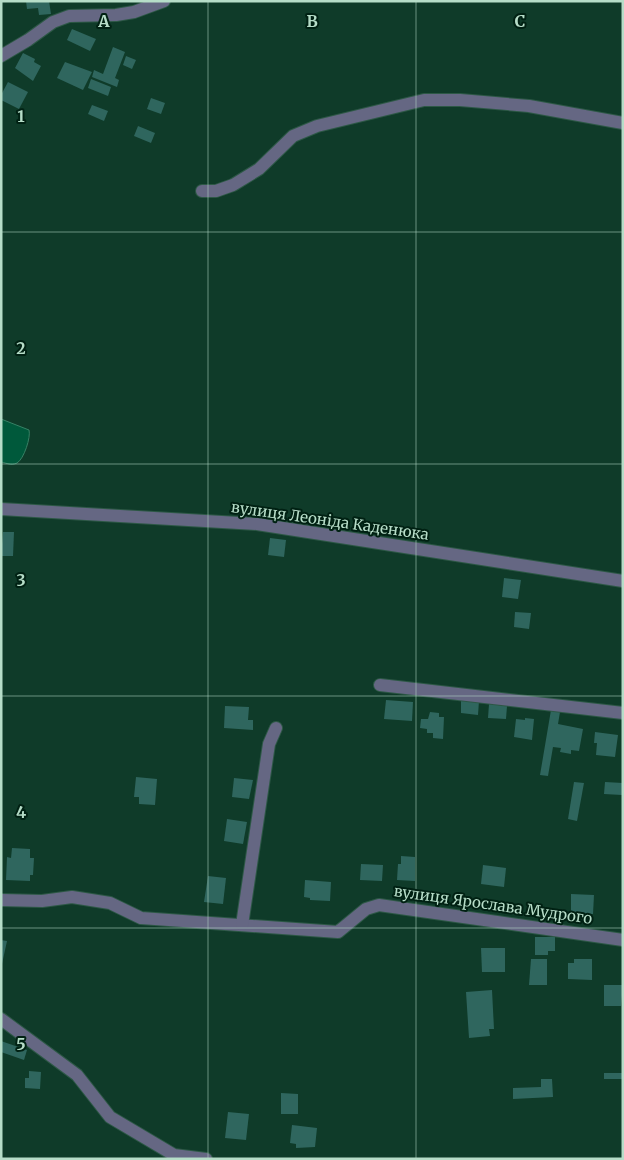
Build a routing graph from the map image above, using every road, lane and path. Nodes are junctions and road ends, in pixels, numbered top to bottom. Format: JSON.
{"nodes":[{"id":1,"x":164,"y":1,"type":"edge"},
{"id":2,"x":1,"y":56,"type":"edge"},
{"id":3,"x":623,"y":123,"type":"edge"},
{"id":4,"x":202,"y":192,"type":"dead end"},
{"id":5,"x":1,"y":509,"type":"edge"},
{"id":6,"x":623,"y":581,"type":"edge"},
{"id":7,"x":380,"y":684,"type":"dead end"},
{"id":8,"x":623,"y":713,"type":"edge"},
{"id":9,"x":276,"y":728,"type":"dead end"},
{"id":10,"x":1,"y":900,"type":"edge"},
{"id":11,"x":242,"y":925,"type":"junction"},
{"id":12,"x":623,"y":940,"type":"edge"},
{"id":13,"x":1,"y":1019,"type":"edge"},
{"id":14,"x":206,"y":1159,"type":"edge"}],
"edges":[{"from":1,"to":2,"type":"street"},
{"from":3,"to":4,"type":"street"},
{"from":5,"to":6,"type":"street","name":"вулиця Леоніда Каденюка"},
{"from":7,"to":8,"type":"street"},
{"from":9,"to":11,"type":"street"},
{"from":10,"to":11,"type":"street"},
{"from":11,"to":12,"type":"street","name":"вулиця Ярослава Мудрого"},
{"from":13,"to":14,"type":"street"}]}
